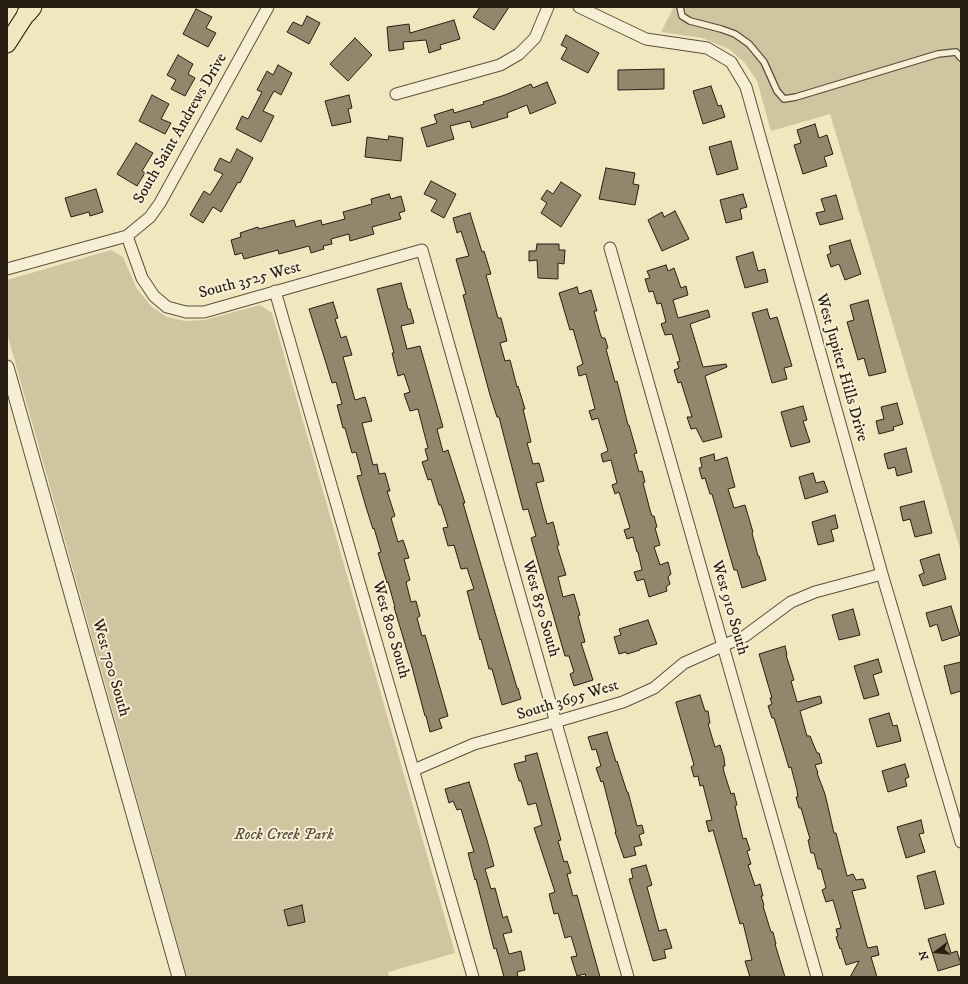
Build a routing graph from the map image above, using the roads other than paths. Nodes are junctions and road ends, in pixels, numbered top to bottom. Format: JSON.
{"nodes":[{"id":1,"x":268,"y":7,"type":"edge"},
{"id":2,"x":548,"y":7,"type":"edge"},
{"id":3,"x":579,"y":7,"type":"edge"},
{"id":4,"x":680,"y":7,"type":"edge"},
{"id":5,"x":30,"y":9,"type":"edge"},
{"id":6,"x":7,"y":44,"type":"edge"},
{"id":7,"x":961,"y":58,"type":"edge"},
{"id":8,"x":396,"y":94,"type":"dead end"},
{"id":9,"x":128,"y":236,"type":"junction"},
{"id":10,"x":610,"y":248,"type":"dead end"},
{"id":11,"x":422,"y":250,"type":"joint"},
{"id":12,"x":7,"y":269,"type":"edge"},
{"id":13,"x":276,"y":291,"type":"junction"},
{"id":14,"x":7,"y":367,"type":"edge"},
{"id":15,"x":882,"y":574,"type":"junction"},
{"id":16,"x":723,"y":645,"type":"junction"},
{"id":17,"x":555,"y":722,"type":"junction"},
{"id":18,"x":414,"y":770,"type":"junction"},
{"id":19,"x":961,"y":842,"type":"edge"},
{"id":20,"x":179,"y":977,"type":"edge"},
{"id":21,"x":473,"y":977,"type":"edge"},
{"id":22,"x":628,"y":977,"type":"edge"},
{"id":23,"x":817,"y":977,"type":"edge"}],
"edges":[{"from":1,"to":9,"type":"street","name":"South Saint Andrews Drive"},
{"from":2,"to":8,"type":"street"},
{"from":3,"to":15,"type":"street","name":"West Jupiter Hills Drive"},
{"from":4,"to":7,"type":"lane"},
{"from":5,"to":6,"type":"main road"},
{"from":9,"to":12,"type":"street","name":"South Saint Andrews Drive"},
{"from":9,"to":13,"type":"street","name":"South 3525 West"},
{"from":10,"to":16,"type":"street","name":"West 910 South"},
{"from":11,"to":13,"type":"street","name":"South 3525 West"},
{"from":11,"to":17,"type":"street","name":"West 850 South"},
{"from":13,"to":18,"type":"street","name":"West 800 South"},
{"from":14,"to":20,"type":"street","name":"West 700 South"},
{"from":15,"to":16,"type":"street","name":"South 3695 West"},
{"from":15,"to":19,"type":"street","name":"West Jupiter Hills Drive"},
{"from":16,"to":17,"type":"street","name":"South 3695 West"},
{"from":16,"to":23,"type":"street","name":"West 910 South"},
{"from":17,"to":18,"type":"street","name":"South 3695 West"},
{"from":17,"to":22,"type":"street","name":"West 850 South"},
{"from":18,"to":21,"type":"street","name":"West 800 South"}]}
